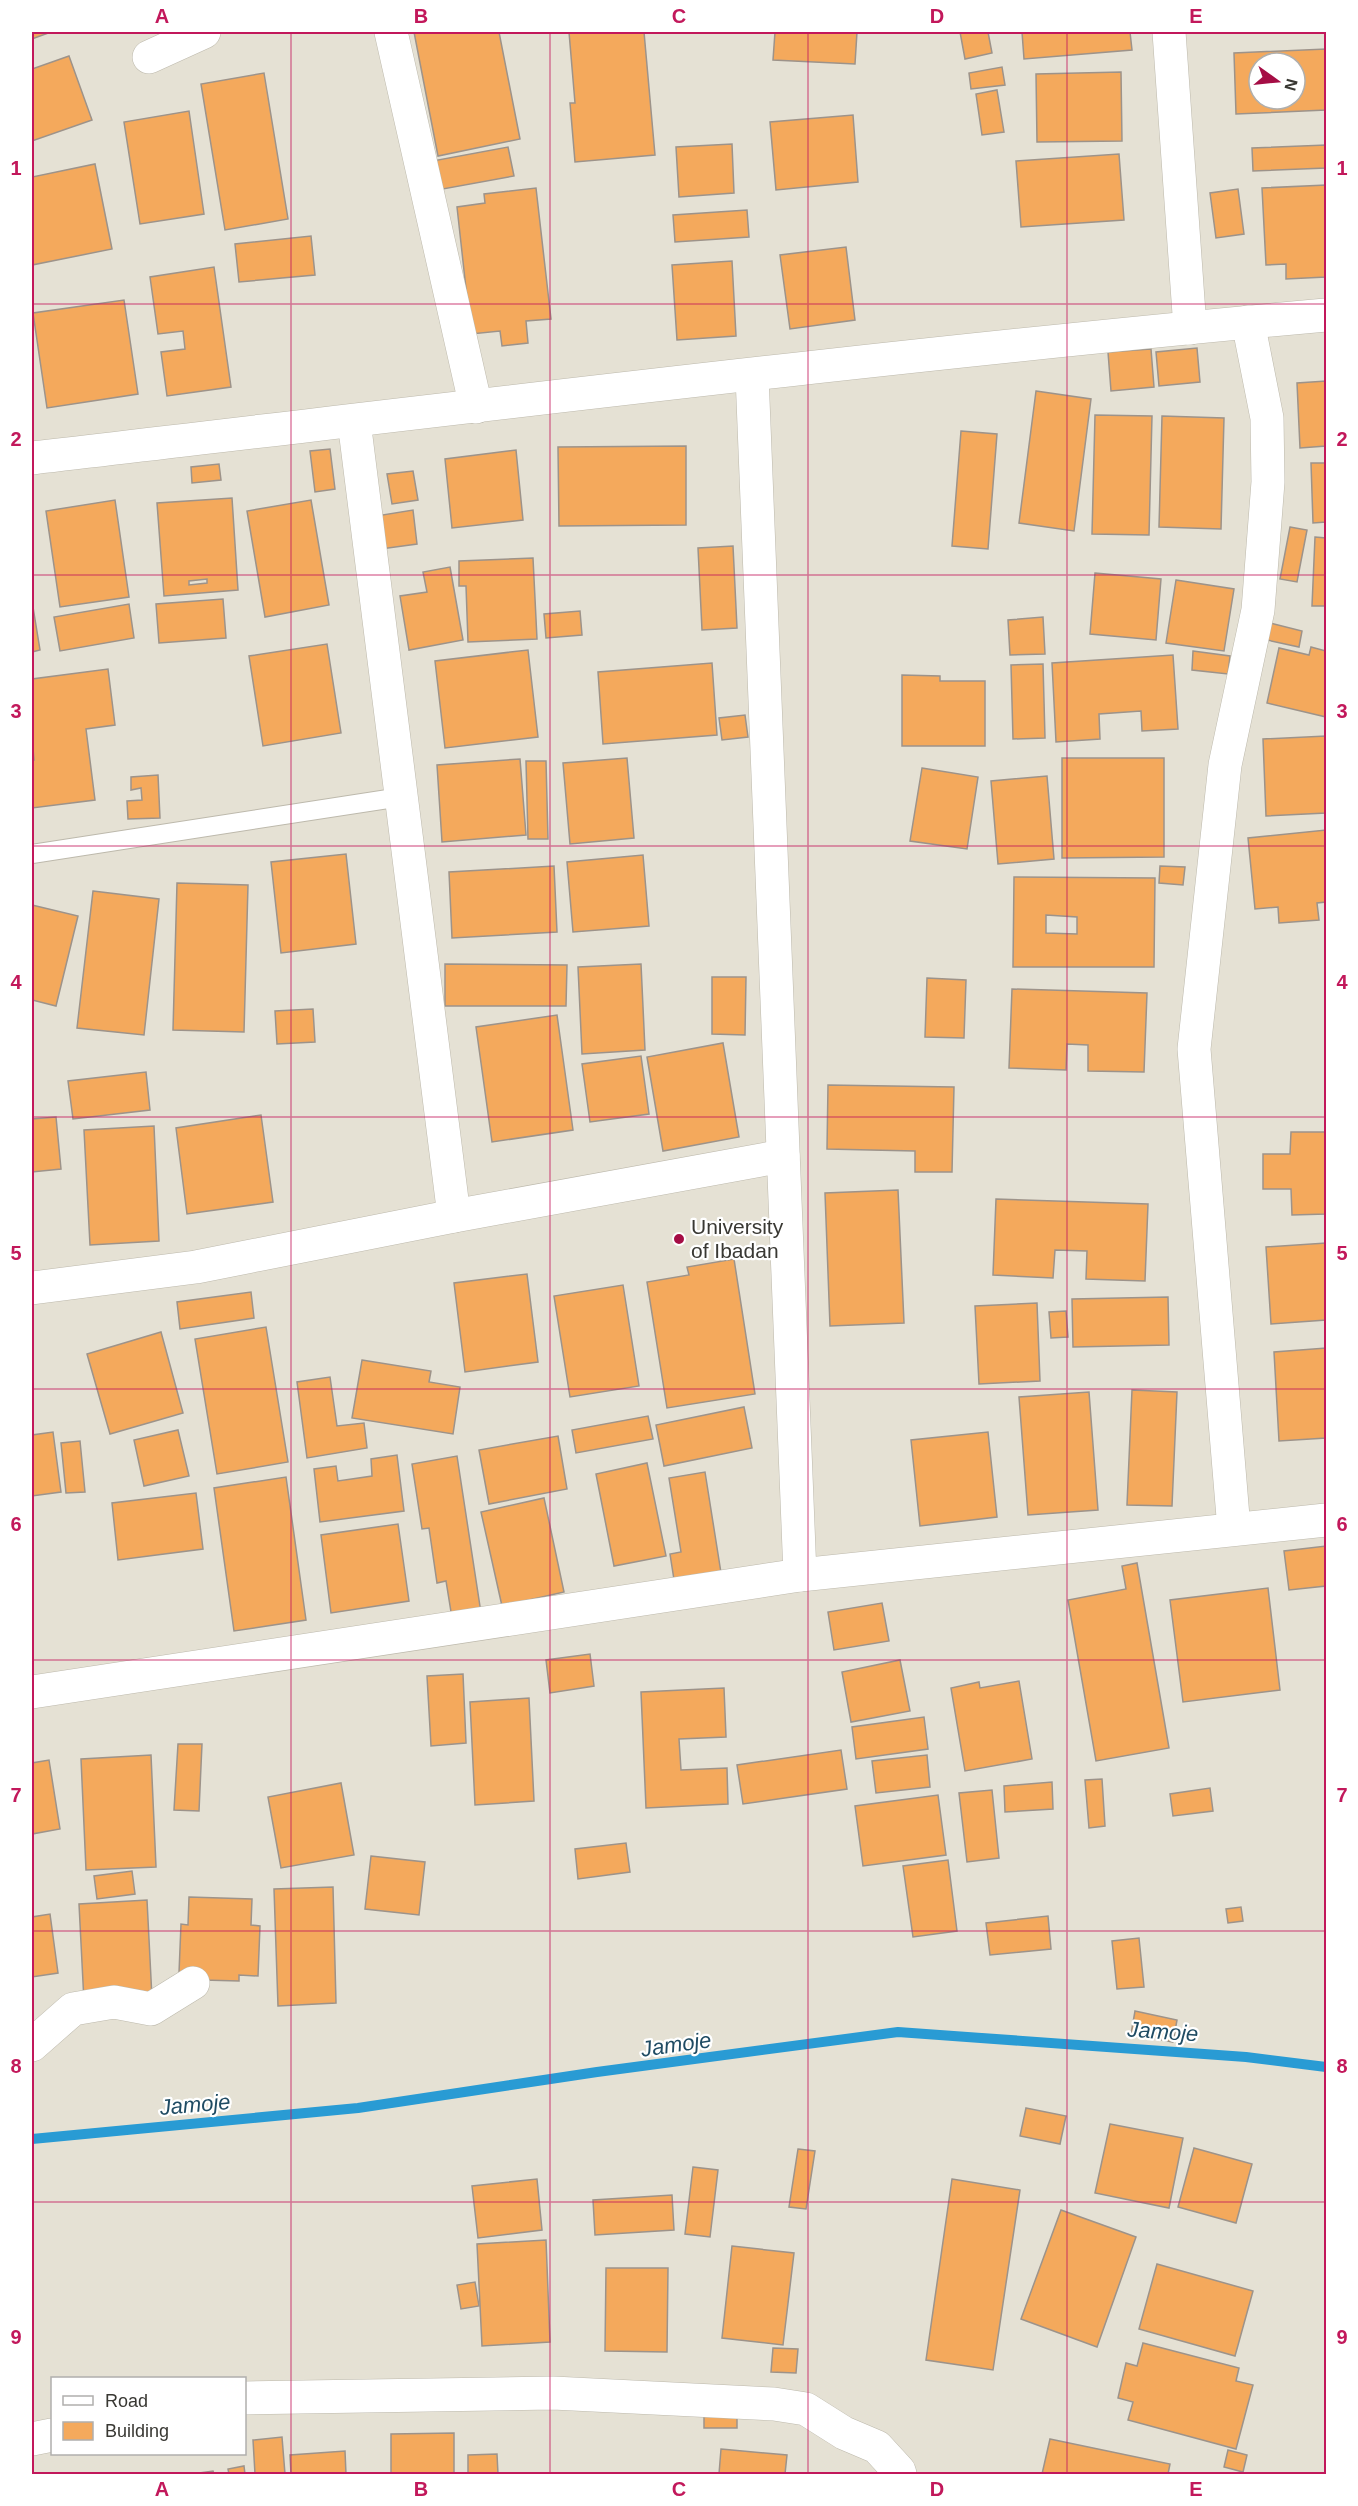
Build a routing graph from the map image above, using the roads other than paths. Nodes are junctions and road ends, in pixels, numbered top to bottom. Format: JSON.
{"nodes":[{"id":1,"x":204,"y":32,"type":"edge"},
{"id":2,"x":391,"y":32,"type":"edge"},
{"id":3,"x":1169,"y":32,"type":"edge"},
{"id":4,"x":149,"y":57,"type":"dead end"},
{"id":5,"x":1326,"y":315,"type":"edge"},
{"id":6,"x":1248,"y":322,"type":"junction"},
{"id":7,"x":1190,"y":328,"type":"junction"},
{"id":8,"x":752,"y":375,"type":"junction"},
{"id":9,"x":476,"y":407,"type":"junction"},
{"id":10,"x":354,"y":421,"type":"junction"},
{"id":11,"x":32,"y":458,"type":"edge"},
{"id":12,"x":401,"y":797,"type":"junction"},
{"id":13,"x":32,"y":854,"type":"edge"},
{"id":14,"x":783,"y":1156,"type":"junction"},
{"id":15,"x":454,"y":1215,"type":"junction"},
{"id":16,"x":32,"y":1288,"type":"edge"},
{"id":17,"x":1326,"y":1520,"type":"edge"},
{"id":18,"x":1233,"y":1530,"type":"junction"},
{"id":19,"x":800,"y":1575,"type":"junction"},
{"id":20,"x":32,"y":1692,"type":"edge"},
{"id":21,"x":193,"y":1983,"type":"dead end"},
{"id":22,"x":32,"y":2045,"type":"edge"},
{"id":23,"x":246,"y":2398,"type":"edge"},
{"id":24,"x":51,"y":2435,"type":"edge"},
{"id":25,"x":32,"y":2439,"type":"edge"},
{"id":26,"x":900,"y":2475,"type":"edge"}],
"edges":[{"from":1,"to":4,"type":"street"},
{"from":2,"to":9,"type":"street"},
{"from":3,"to":7,"type":"street"},
{"from":5,"to":6,"type":"street"},
{"from":6,"to":7,"type":"street"},
{"from":6,"to":18,"type":"street"},
{"from":7,"to":8,"type":"street"},
{"from":8,"to":9,"type":"street"},
{"from":8,"to":14,"type":"street"},
{"from":9,"to":10,"type":"street"},
{"from":10,"to":11,"type":"street"},
{"from":10,"to":12,"type":"street"},
{"from":12,"to":13,"type":"lane"},
{"from":12,"to":15,"type":"street"},
{"from":14,"to":15,"type":"street"},
{"from":14,"to":19,"type":"street"},
{"from":15,"to":16,"type":"street"},
{"from":17,"to":18,"type":"street"},
{"from":18,"to":19,"type":"street"},
{"from":19,"to":20,"type":"street"},
{"from":21,"to":22,"type":"street"},
{"from":23,"to":26,"type":"street"},
{"from":24,"to":25,"type":"street"}]}
